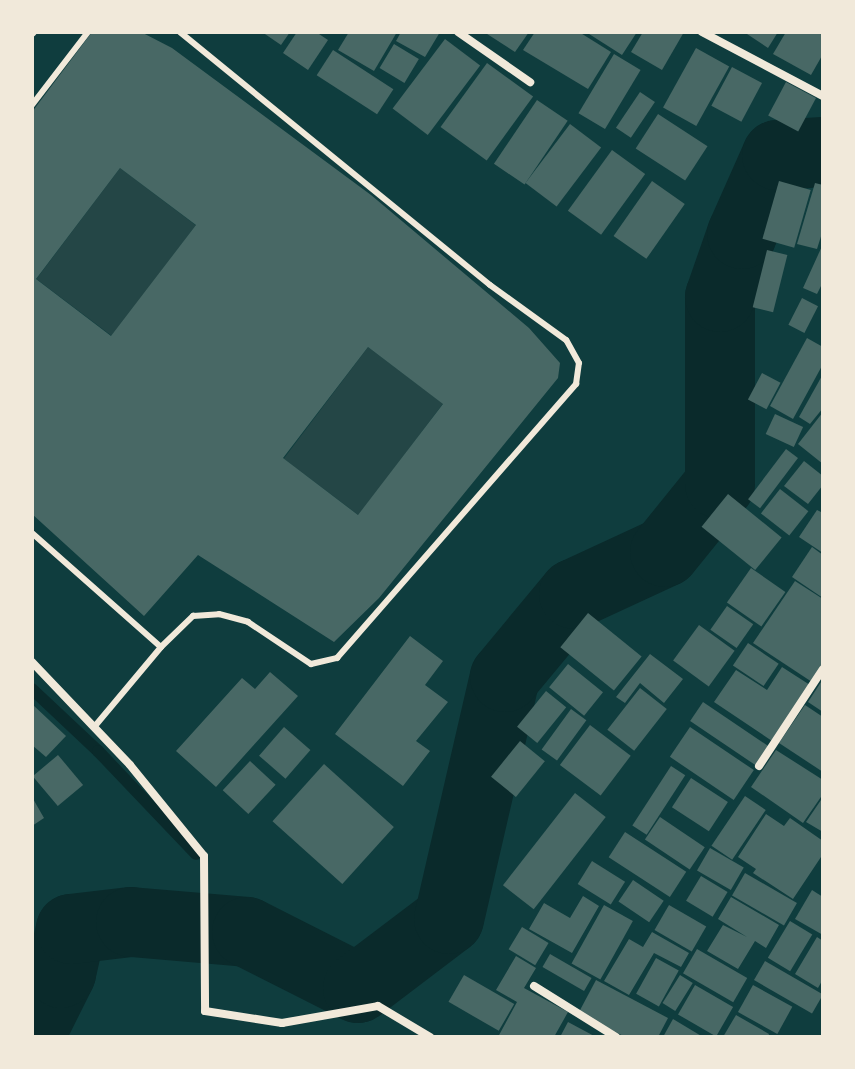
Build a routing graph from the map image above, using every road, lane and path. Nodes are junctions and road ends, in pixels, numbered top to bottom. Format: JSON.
{"nodes":[{"id":1,"x":88,"y":32,"type":"edge"},
{"id":2,"x":180,"y":32,"type":"edge"},
{"id":3,"x":458,"y":32,"type":"edge"},
{"id":4,"x":702,"y":32,"type":"edge"},
{"id":5,"x":530,"y":82,"type":"dead end"},
{"id":6,"x":823,"y":96,"type":"edge"},
{"id":7,"x":32,"y":105,"type":"edge"},
{"id":8,"x":32,"y":533,"type":"edge"},
{"id":9,"x":161,"y":647,"type":"junction"},
{"id":10,"x":32,"y":662,"type":"edge"},
{"id":11,"x":823,"y":669,"type":"edge"},
{"id":12,"x":95,"y":726,"type":"junction"},
{"id":13,"x":759,"y":766,"type":"dead end"},
{"id":14,"x":534,"y":986,"type":"dead end"},
{"id":15,"x":430,"y":1037,"type":"edge"},
{"id":16,"x":616,"y":1037,"type":"edge"}],
"edges":[{"from":1,"to":7,"type":"lane"},
{"from":2,"to":9,"type":"lane"},
{"from":3,"to":5,"type":"street"},
{"from":4,"to":6,"type":"street"},
{"from":8,"to":9,"type":"lane"},
{"from":9,"to":12,"type":"lane"},
{"from":10,"to":12,"type":"street"},
{"from":11,"to":13,"type":"street"},
{"from":12,"to":15,"type":"street"},
{"from":14,"to":16,"type":"street"}]}
